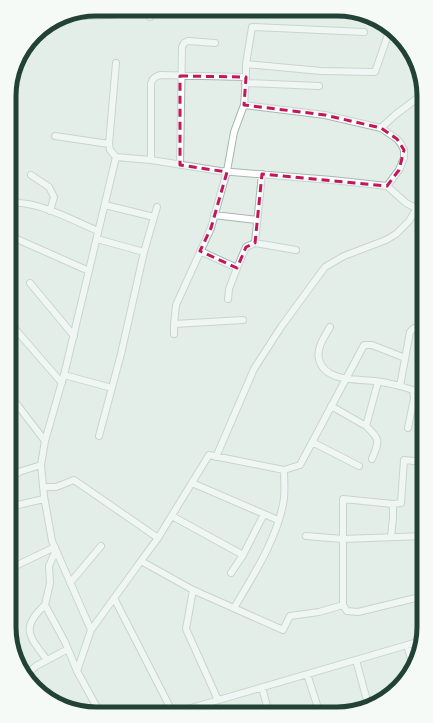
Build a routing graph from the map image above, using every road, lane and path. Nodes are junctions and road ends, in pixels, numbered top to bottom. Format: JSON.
{"nodes":[{"id":1,"x":364,"y":32,"type":"dead end"},
{"id":2,"x":388,"y":35,"type":"edge"},
{"id":3,"x":215,"y":43,"type":"dead end"},
{"id":4,"x":116,"y":63,"type":"dead end"},
{"id":5,"x":246,"y":64,"type":"junction"},
{"id":6,"x":180,"y":76,"type":"junction"},
{"id":7,"x":246,"y":80,"type":"junction"},
{"id":8,"x":319,"y":86,"type":"dead end"},
{"id":9,"x":417,"y":99,"type":"edge"},
{"id":10,"x":244,"y":105,"type":"junction"},
{"id":11,"x":382,"y":128,"type":"junction"},
{"id":12,"x":55,"y":136,"type":"dead end"},
{"id":13,"x":109,"y":144,"type":"junction"},
{"id":14,"x":116,"y":157,"type":"junction"},
{"id":15,"x":151,"y":160,"type":"junction"},
{"id":16,"x":180,"y":165,"type":"junction"},
{"id":17,"x":227,"y":171,"type":"junction"},
{"id":18,"x":262,"y":174,"type":"junction"},
{"id":19,"x":32,"y":175,"type":"dead end"},
{"id":20,"x":387,"y":186,"type":"junction"},
{"id":21,"x":16,"y":202,"type":"edge"},
{"id":22,"x":105,"y":205,"type":"junction"},
{"id":23,"x":157,"y":207,"type":"dead end"},
{"id":24,"x":417,"y":208,"type":"joint"},
{"id":25,"x":50,"y":211,"type":"junction"},
{"id":26,"x":214,"y":215,"type":"junction"},
{"id":27,"x":154,"y":217,"type":"junction"},
{"id":28,"x":257,"y":220,"type":"junction"},
{"id":29,"x":98,"y":231,"type":"junction"},
{"id":30,"x":16,"y":239,"type":"edge"},
{"id":31,"x":97,"y":239,"type":"junction"},
{"id":32,"x":255,"y":243,"type":"junction"},
{"id":33,"x":200,"y":250,"type":"junction"},
{"id":34,"x":296,"y":250,"type":"dead end"},
{"id":35,"x":144,"y":252,"type":"junction"},
{"id":36,"x":237,"y":268,"type":"junction"},
{"id":37,"x":89,"y":271,"type":"junction"},
{"id":38,"x":30,"y":283,"type":"dead end"},
{"id":39,"x":228,"y":299,"type":"dead end"},
{"id":40,"x":243,"y":320,"type":"dead end"},
{"id":41,"x":174,"y":324,"type":"junction"},
{"id":42,"x":330,"y":327,"type":"dead end"},
{"id":43,"x":417,"y":327,"type":"edge"},
{"id":44,"x":16,"y":330,"type":"edge"},
{"id":45,"x":174,"y":334,"type":"dead end"},
{"id":46,"x":74,"y":336,"type":"junction"},
{"id":47,"x":405,"y":358,"type":"junction"},
{"id":48,"x":64,"y":375,"type":"junction"},
{"id":49,"x":346,"y":378,"type":"junction"},
{"id":50,"x":378,"y":382,"type":"junction"},
{"id":51,"x":62,"y":383,"type":"junction"},
{"id":52,"x":400,"y":386,"type":"junction"},
{"id":53,"x":112,"y":388,"type":"junction"},
{"id":54,"x":412,"y":390,"type":"junction"},
{"id":55,"x":417,"y":391,"type":"edge"},
{"id":56,"x":16,"y":403,"type":"edge"},
{"id":57,"x":331,"y":406,"type":"junction"},
{"id":58,"x":366,"y":426,"type":"junction"},
{"id":59,"x":408,"y":428,"type":"dead end"},
{"id":60,"x":99,"y":436,"type":"dead end"},
{"id":61,"x":45,"y":441,"type":"junction"},
{"id":62,"x":312,"y":442,"type":"junction"},
{"id":63,"x":216,"y":457,"type":"junction"},
{"id":64,"x":372,"y":459,"type":"dead end"},
{"id":65,"x":417,"y":461,"type":"edge"},
{"id":66,"x":41,"y":465,"type":"junction"},
{"id":67,"x":359,"y":466,"type":"dead end"},
{"id":68,"x":16,"y":470,"type":"edge"},
{"id":69,"x":284,"y":470,"type":"junction"},
{"id":70,"x":18,"y":473,"type":"joint"},
{"id":71,"x":192,"y":483,"type":"junction"},
{"id":72,"x":43,"y":487,"type":"junction"},
{"id":73,"x":44,"y":499,"type":"junction"},
{"id":74,"x":393,"y":504,"type":"junction"},
{"id":75,"x":16,"y":505,"type":"edge"},
{"id":76,"x":264,"y":514,"type":"junction"},
{"id":77,"x":172,"y":516,"type":"junction"},
{"id":78,"x":278,"y":520,"type":"junction"},
{"id":79,"x":306,"y":536,"type":"dead end"},
{"id":80,"x":417,"y":536,"type":"edge"},
{"id":81,"x":391,"y":537,"type":"junction"},
{"id":82,"x":158,"y":538,"type":"junction"},
{"id":83,"x":343,"y":539,"type":"junction"},
{"id":84,"x":101,"y":546,"type":"dead end"},
{"id":85,"x":55,"y":548,"type":"junction"},
{"id":86,"x":243,"y":555,"type":"junction"},
{"id":87,"x":141,"y":561,"type":"junction"},
{"id":88,"x":16,"y":566,"type":"edge"},
{"id":89,"x":230,"y":573,"type":"dead end"},
{"id":90,"x":70,"y":583,"type":"junction"},
{"id":91,"x":193,"y":590,"type":"junction"},
{"id":92,"x":114,"y":598,"type":"junction"},
{"id":93,"x":417,"y":598,"type":"edge"},
{"id":94,"x":45,"y":605,"type":"junction"},
{"id":95,"x":343,"y":605,"type":"junction"},
{"id":96,"x":234,"y":608,"type":"junction"},
{"id":97,"x":91,"y":630,"type":"junction"},
{"id":98,"x":415,"y":643,"type":"edge"},
{"id":99,"x":407,"y":645,"type":"junction"},
{"id":100,"x":68,"y":649,"type":"junction"},
{"id":101,"x":411,"y":659,"type":"edge"},
{"id":102,"x":47,"y":660,"type":"junction"},
{"id":103,"x":356,"y":660,"type":"junction"},
{"id":104,"x":29,"y":671,"type":"edge"},
{"id":105,"x":78,"y":671,"type":"junction"},
{"id":106,"x":308,"y":674,"type":"junction"},
{"id":107,"x":262,"y":687,"type":"junction"},
{"id":108,"x":218,"y":700,"type":"junction"},
{"id":109,"x":368,"y":701,"type":"edge"},
{"id":110,"x":97,"y":707,"type":"edge"},
{"id":111,"x":169,"y":707,"type":"edge"},
{"id":112,"x":196,"y":707,"type":"edge"},
{"id":113,"x":267,"y":707,"type":"edge"},
{"id":114,"x":318,"y":707,"type":"edge"}],
"edges":[{"from":1,"to":5,"type":"street"},
{"from":2,"to":5,"type":"street"},
{"from":3,"to":6,"type":"street"},
{"from":4,"to":13,"type":"street"},
{"from":5,"to":7,"type":"street"},
{"from":6,"to":7,"type":"street"},
{"from":6,"to":15,"type":"street"},
{"from":6,"to":16,"type":"street"},
{"from":7,"to":8,"type":"street"},
{"from":7,"to":10,"type":"street"},
{"from":9,"to":11,"type":"street"},
{"from":10,"to":11,"type":"street"},
{"from":10,"to":17,"type":"street"},
{"from":11,"to":20,"type":"street"},
{"from":12,"to":13,"type":"street"},
{"from":13,"to":14,"type":"street"},
{"from":14,"to":15,"type":"street"},
{"from":14,"to":22,"type":"street"},
{"from":15,"to":16,"type":"street"},
{"from":16,"to":17,"type":"street"},
{"from":17,"to":18,"type":"street"},
{"from":17,"to":26,"type":"street"},
{"from":18,"to":20,"type":"street"},
{"from":18,"to":28,"type":"street"},
{"from":19,"to":25,"type":"street"},
{"from":20,"to":24,"type":"street"},
{"from":21,"to":25,"type":"street"},
{"from":22,"to":27,"type":"street"},
{"from":22,"to":29,"type":"street"},
{"from":23,"to":27,"type":"street"},
{"from":24,"to":63,"type":"street"},
{"from":25,"to":29,"type":"street"},
{"from":26,"to":28,"type":"street"},
{"from":26,"to":33,"type":"street"},
{"from":27,"to":35,"type":"street"},
{"from":28,"to":32,"type":"street"},
{"from":29,"to":31,"type":"street"},
{"from":30,"to":37,"type":"street"},
{"from":31,"to":35,"type":"street"},
{"from":31,"to":37,"type":"street"},
{"from":32,"to":34,"type":"street"},
{"from":32,"to":36,"type":"street"},
{"from":33,"to":36,"type":"street"},
{"from":33,"to":41,"type":"street"},
{"from":35,"to":53,"type":"street"},
{"from":36,"to":39,"type":"street"},
{"from":37,"to":46,"type":"street"},
{"from":38,"to":46,"type":"street"},
{"from":40,"to":41,"type":"street"},
{"from":41,"to":45,"type":"street"},
{"from":42,"to":49,"type":"street"},
{"from":43,"to":47,"type":"street"},
{"from":44,"to":51,"type":"street"},
{"from":46,"to":48,"type":"street"},
{"from":47,"to":49,"type":"street"},
{"from":47,"to":52,"type":"street"},
{"from":48,"to":51,"type":"street"},
{"from":48,"to":53,"type":"street"},
{"from":49,"to":50,"type":"street"},
{"from":49,"to":57,"type":"street"},
{"from":50,"to":52,"type":"street"},
{"from":50,"to":58,"type":"street"},
{"from":51,"to":61,"type":"street"},
{"from":52,"to":54,"type":"street"},
{"from":53,"to":60,"type":"street"},
{"from":54,"to":55,"type":"street"},
{"from":54,"to":59,"type":"street"},
{"from":56,"to":61,"type":"street"},
{"from":57,"to":58,"type":"street"},
{"from":57,"to":62,"type":"street"},
{"from":58,"to":64,"type":"street"},
{"from":61,"to":66,"type":"street"},
{"from":62,"to":67,"type":"street"},
{"from":62,"to":69,"type":"street"},
{"from":63,"to":69,"type":"street"},
{"from":63,"to":71,"type":"street"},
{"from":65,"to":74,"type":"street"},
{"from":66,"to":70,"type":"street"},
{"from":66,"to":72,"type":"street"},
{"from":68,"to":70,"type":"street"},
{"from":69,"to":78,"type":"street"},
{"from":71,"to":76,"type":"street"},
{"from":71,"to":77,"type":"street"},
{"from":72,"to":73,"type":"street"},
{"from":72,"to":82,"type":"street"},
{"from":73,"to":75,"type":"street"},
{"from":73,"to":85,"type":"street"},
{"from":74,"to":81,"type":"street"},
{"from":74,"to":83,"type":"street"},
{"from":76,"to":78,"type":"street"},
{"from":76,"to":86,"type":"street"},
{"from":77,"to":82,"type":"street"},
{"from":77,"to":86,"type":"street"},
{"from":78,"to":96,"type":"street"},
{"from":79,"to":83,"type":"street"},
{"from":80,"to":81,"type":"street"},
{"from":81,"to":83,"type":"street"},
{"from":82,"to":87,"type":"street"},
{"from":83,"to":95,"type":"street"},
{"from":84,"to":90,"type":"street"},
{"from":85,"to":88,"type":"street"},
{"from":85,"to":90,"type":"street"},
{"from":85,"to":94,"type":"street"},
{"from":86,"to":89,"type":"street"},
{"from":87,"to":91,"type":"street"},
{"from":87,"to":92,"type":"street"},
{"from":90,"to":97,"type":"street"},
{"from":91,"to":96,"type":"street"},
{"from":91,"to":108,"type":"street"},
{"from":92,"to":97,"type":"street"},
{"from":92,"to":111,"type":"street"},
{"from":93,"to":95,"type":"street"},
{"from":94,"to":100,"type":"street"},
{"from":94,"to":102,"type":"street"},
{"from":95,"to":96,"type":"street"},
{"from":97,"to":105,"type":"street"},
{"from":98,"to":99,"type":"street"},
{"from":99,"to":101,"type":"street"},
{"from":99,"to":103,"type":"street"},
{"from":100,"to":102,"type":"street"},
{"from":100,"to":105,"type":"street"},
{"from":102,"to":104,"type":"street"},
{"from":103,"to":106,"type":"street"},
{"from":103,"to":109,"type":"street"},
{"from":105,"to":110,"type":"street"},
{"from":106,"to":107,"type":"street"},
{"from":106,"to":114,"type":"street"},
{"from":107,"to":108,"type":"street"},
{"from":107,"to":113,"type":"street"},
{"from":108,"to":112,"type":"street"}]}
